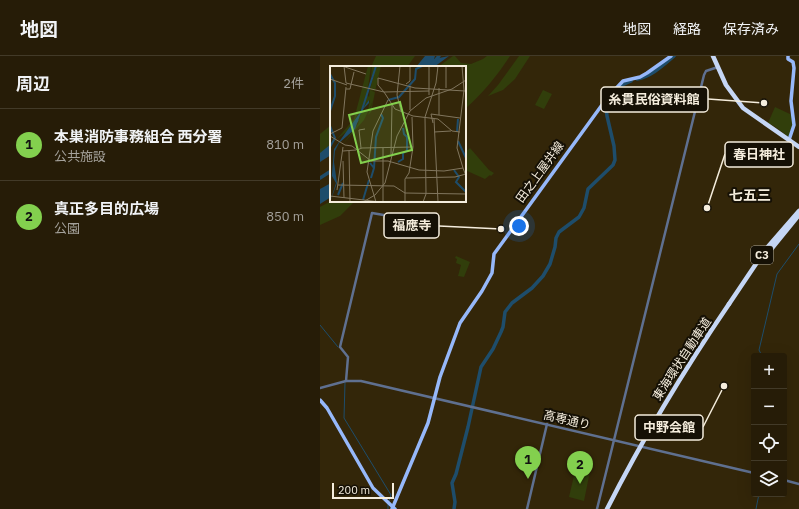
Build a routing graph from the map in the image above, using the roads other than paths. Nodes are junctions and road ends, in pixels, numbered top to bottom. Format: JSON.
{"nodes":[{"id":1,"x":671,"y":56,"type":"edge"},
{"id":2,"x":713,"y":56,"type":"edge"},
{"id":3,"x":788,"y":56,"type":"edge"},
{"id":4,"x":718,"y":67,"type":"junction"},
{"id":5,"x":789,"y":140,"type":"junction"},
{"id":6,"x":799,"y":147,"type":"edge"},
{"id":7,"x":799,"y":210,"type":"edge"},
{"id":8,"x":428,"y":214,"type":"dead end"},
{"id":9,"x":799,"y":216,"type":"edge"},
{"id":10,"x":729,"y":304,"type":"junction"},
{"id":11,"x":346,"y":381,"type":"junction"},
{"id":12,"x":320,"y":388,"type":"edge"},
{"id":13,"x":434,"y":398,"type":"junction"},
{"id":14,"x":320,"y":400,"type":"edge"},
{"id":15,"x":547,"y":424,"type":"junction"},
{"id":16,"x":614,"y":440,"type":"junction"},
{"id":17,"x":751,"y":472,"type":"edge"},
{"id":18,"x":787,"y":481,"type":"edge"},
{"id":19,"x":799,"y":484,"type":"edge"},
{"id":20,"x":393,"y":508,"type":"edge"},
{"id":21,"x":527,"y":509,"type":"edge"},
{"id":22,"x":597,"y":509,"type":"edge"},
{"id":23,"x":607,"y":509,"type":"edge"}],
"edges":[{"from":1,"to":13,"type":"main road","name":"田之上屋井線"},
{"from":2,"to":4,"type":"highway"},
{"from":3,"to":5,"type":"main road"},
{"from":4,"to":5,"type":"highway"},
{"from":4,"to":16,"type":"street"},
{"from":5,"to":6,"type":"highway"},
{"from":7,"to":10,"type":"highway","name":"東海環状自動車道","number":"C3"},
{"from":8,"to":11,"type":"street"},
{"from":9,"to":10,"type":"highway","name":"東海環状自動車道","number":"C3"},
{"from":10,"to":23,"type":"highway","name":"東海環状自動車道","number":"C3","bridge":true},
{"from":11,"to":12,"type":"street","name":"高専通り"},
{"from":11,"to":13,"type":"street","name":"高専通り"},
{"from":13,"to":15,"type":"street","name":"高専通り"},
{"from":13,"to":20,"type":"main road","name":"田之上屋井線"},
{"from":14,"to":20,"type":"main road"},
{"from":15,"to":16,"type":"street","name":"高専通り"},
{"from":15,"to":21,"type":"street"},
{"from":16,"to":17,"type":"street","name":"高専通り"},
{"from":16,"to":22,"type":"street"},
{"from":18,"to":19,"type":"street"}]}
